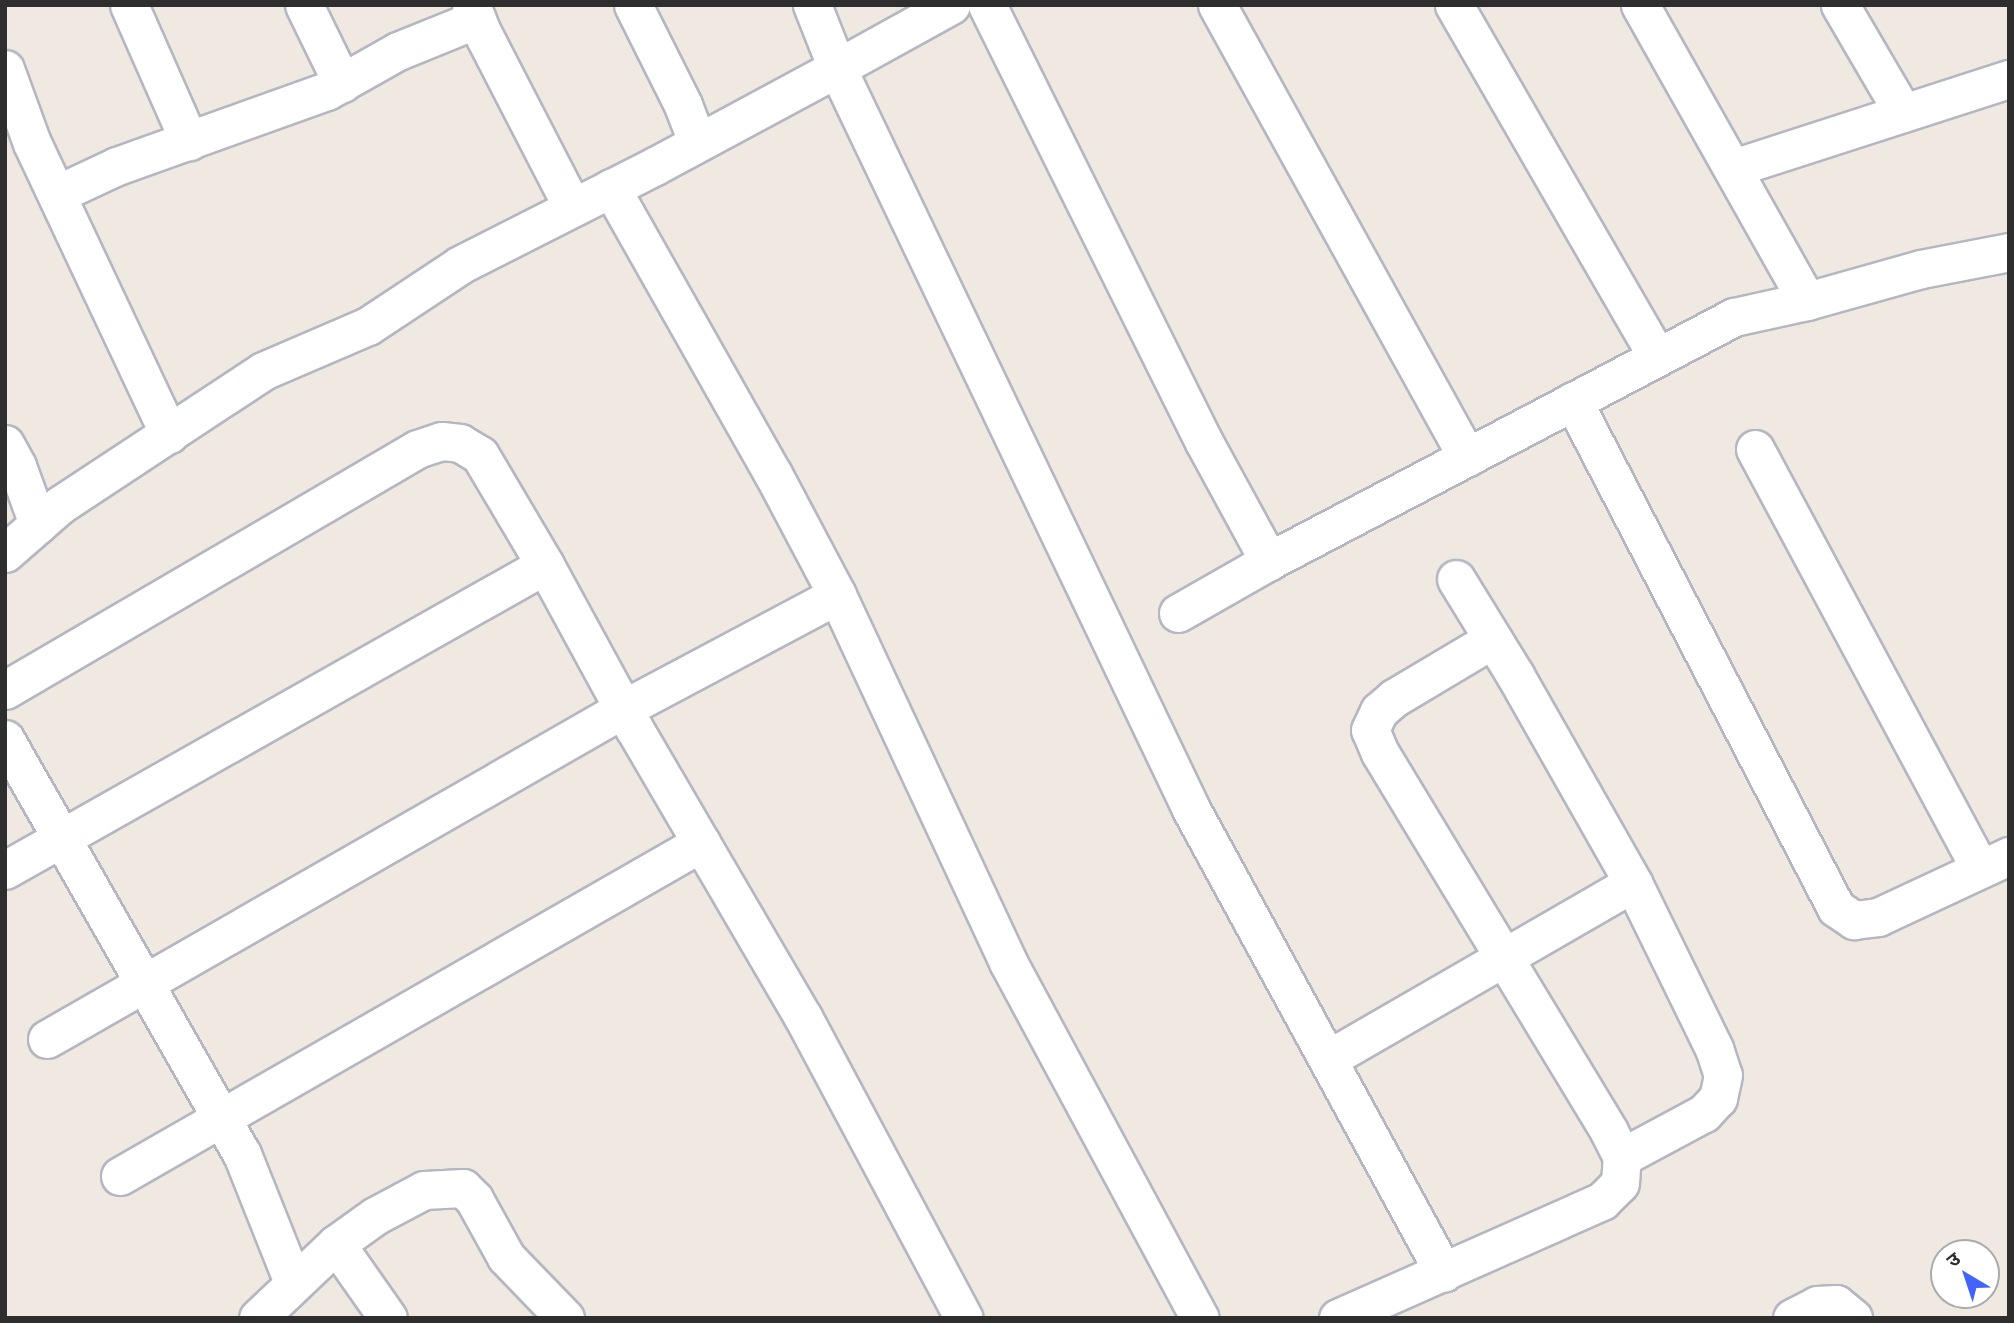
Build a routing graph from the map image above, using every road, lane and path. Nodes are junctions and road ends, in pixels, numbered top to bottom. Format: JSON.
{"nodes":[{"id":1,"x":129,"y":5,"type":"edge"},
{"id":2,"x":304,"y":5,"type":"edge"},
{"id":3,"x":633,"y":5,"type":"edge"},
{"id":4,"x":812,"y":5,"type":"edge"},
{"id":5,"x":951,"y":5,"type":"edge"},
{"id":6,"x":987,"y":5,"type":"edge"},
{"id":7,"x":1217,"y":5,"type":"edge"},
{"id":8,"x":1454,"y":5,"type":"edge"},
{"id":9,"x":1640,"y":5,"type":"edge"},
{"id":10,"x":1840,"y":5,"type":"edge"},
{"id":11,"x":474,"y":12,"type":"edge"},
{"id":12,"x":837,"y":68,"type":"junction"},
{"id":13,"x":5,"y":69,"type":"edge"},
{"id":14,"x":2009,"y":79,"type":"edge"},
{"id":15,"x":342,"y":83,"type":"junction"},
{"id":16,"x":1903,"y":113,"type":"junction"},
{"id":17,"x":189,"y":141,"type":"junction"},
{"id":18,"x":697,"y":141,"type":"junction"},
{"id":19,"x":1733,"y":168,"type":"junction"},
{"id":20,"x":611,"y":188,"type":"junction"},
{"id":21,"x":57,"y":194,"type":"junction"},
{"id":22,"x":572,"y":206,"type":"junction"},
{"id":23,"x":2009,"y":252,"type":"edge"},
{"id":24,"x":1807,"y":301,"type":"junction"},
{"id":25,"x":1657,"y":357,"type":"junction"},
{"id":26,"x":1573,"y":401,"type":"junction"},
{"id":27,"x":169,"y":434,"type":"junction"},
{"id":28,"x":5,"y":444,"type":"edge"},
{"id":29,"x":1755,"y":449,"type":"dead end"},
{"id":30,"x":1467,"y":457,"type":"junction"},
{"id":31,"x":38,"y":524,"type":"junction"},
{"id":32,"x":5,"y":553,"type":"edge"},
{"id":33,"x":1269,"y":561,"type":"junction"},
{"id":34,"x":545,"y":565,"type":"junction"},
{"id":35,"x":1455,"y":579,"type":"dead end"},
{"id":36,"x":837,"y":595,"type":"junction"},
{"id":37,"x":1178,"y":613,"type":"dead end"},
{"id":38,"x":1493,"y":639,"type":"junction"},
{"id":39,"x":5,"y":690,"type":"edge"},
{"id":40,"x":623,"y":709,"type":"junction"},
{"id":41,"x":5,"y":739,"type":"edge"},
{"id":42,"x":62,"y":840,"type":"junction"},
{"id":43,"x":701,"y":842,"type":"junction"},
{"id":44,"x":1995,"y":863,"type":"edge"},
{"id":45,"x":5,"y":870,"type":"edge"},
{"id":46,"x":1633,"y":883,"type":"junction"},
{"id":47,"x":1502,"y":957,"type":"junction"},
{"id":48,"x":146,"y":985,"type":"junction"},
{"id":49,"x":47,"y":1039,"type":"dead end"},
{"id":50,"x":1328,"y":1059,"type":"junction"},
{"id":51,"x":221,"y":1119,"type":"junction"},
{"id":52,"x":1622,"y":1157,"type":"junction"},
{"id":53,"x":120,"y":1176,"type":"dead end"},
{"id":54,"x":336,"y":1244,"type":"junction"},
{"id":55,"x":1444,"y":1273,"type":"junction"},
{"id":56,"x":293,"y":1282,"type":"junction"},
{"id":57,"x":258,"y":1318,"type":"edge"},
{"id":58,"x":388,"y":1318,"type":"edge"},
{"id":59,"x":565,"y":1318,"type":"edge"},
{"id":60,"x":964,"y":1318,"type":"edge"},
{"id":61,"x":1200,"y":1318,"type":"edge"},
{"id":62,"x":1338,"y":1318,"type":"edge"},
{"id":63,"x":1792,"y":1318,"type":"edge"},
{"id":64,"x":1853,"y":1318,"type":"edge"}],
"edges":[{"from":1,"to":17,"type":"street"},
{"from":2,"to":15,"type":"street"},
{"from":3,"to":18,"type":"street"},
{"from":4,"to":12,"type":"street"},
{"from":5,"to":12,"type":"street"},
{"from":6,"to":33,"type":"street"},
{"from":7,"to":30,"type":"street"},
{"from":8,"to":25,"type":"street"},
{"from":9,"to":19,"type":"street"},
{"from":10,"to":16,"type":"street"},
{"from":11,"to":15,"type":"street"},
{"from":11,"to":22,"type":"street"},
{"from":12,"to":18,"type":"street"},
{"from":12,"to":50,"type":"street"},
{"from":13,"to":21,"type":"street"},
{"from":14,"to":16,"type":"street"},
{"from":15,"to":17,"type":"street"},
{"from":16,"to":19,"type":"street"},
{"from":17,"to":21,"type":"street"},
{"from":18,"to":20,"type":"street"},
{"from":19,"to":24,"type":"street"},
{"from":20,"to":22,"type":"street"},
{"from":20,"to":36,"type":"street"},
{"from":21,"to":27,"type":"street"},
{"from":22,"to":27,"type":"street"},
{"from":23,"to":24,"type":"street"},
{"from":24,"to":25,"type":"street"},
{"from":25,"to":26,"type":"street"},
{"from":26,"to":30,"type":"street"},
{"from":26,"to":44,"type":"street"},
{"from":27,"to":31,"type":"street"},
{"from":28,"to":31,"type":"street"},
{"from":29,"to":44,"type":"street"},
{"from":30,"to":33,"type":"street"},
{"from":31,"to":32,"type":"street"},
{"from":33,"to":37,"type":"street"},
{"from":34,"to":39,"type":"street"},
{"from":34,"to":40,"type":"street"},
{"from":34,"to":42,"type":"street"},
{"from":35,"to":38,"type":"street"},
{"from":36,"to":40,"type":"street"},
{"from":36,"to":61,"type":"street"},
{"from":38,"to":46,"type":"street"},
{"from":38,"to":47,"type":"street"},
{"from":40,"to":43,"type":"street"},
{"from":40,"to":48,"type":"street"},
{"from":41,"to":42,"type":"street"},
{"from":42,"to":45,"type":"street"},
{"from":42,"to":48,"type":"street"},
{"from":43,"to":51,"type":"street"},
{"from":43,"to":60,"type":"street"},
{"from":46,"to":47,"type":"street"},
{"from":46,"to":52,"type":"street"},
{"from":47,"to":50,"type":"street"},
{"from":47,"to":52,"type":"street"},
{"from":48,"to":49,"type":"street"},
{"from":48,"to":51,"type":"street"},
{"from":50,"to":55,"type":"street"},
{"from":51,"to":53,"type":"street"},
{"from":51,"to":56,"type":"street"},
{"from":52,"to":55,"type":"street"},
{"from":54,"to":56,"type":"street"},
{"from":54,"to":58,"type":"street"},
{"from":54,"to":59,"type":"street"},
{"from":55,"to":62,"type":"street"},
{"from":56,"to":57,"type":"street"},
{"from":63,"to":64,"type":"street"}]}
